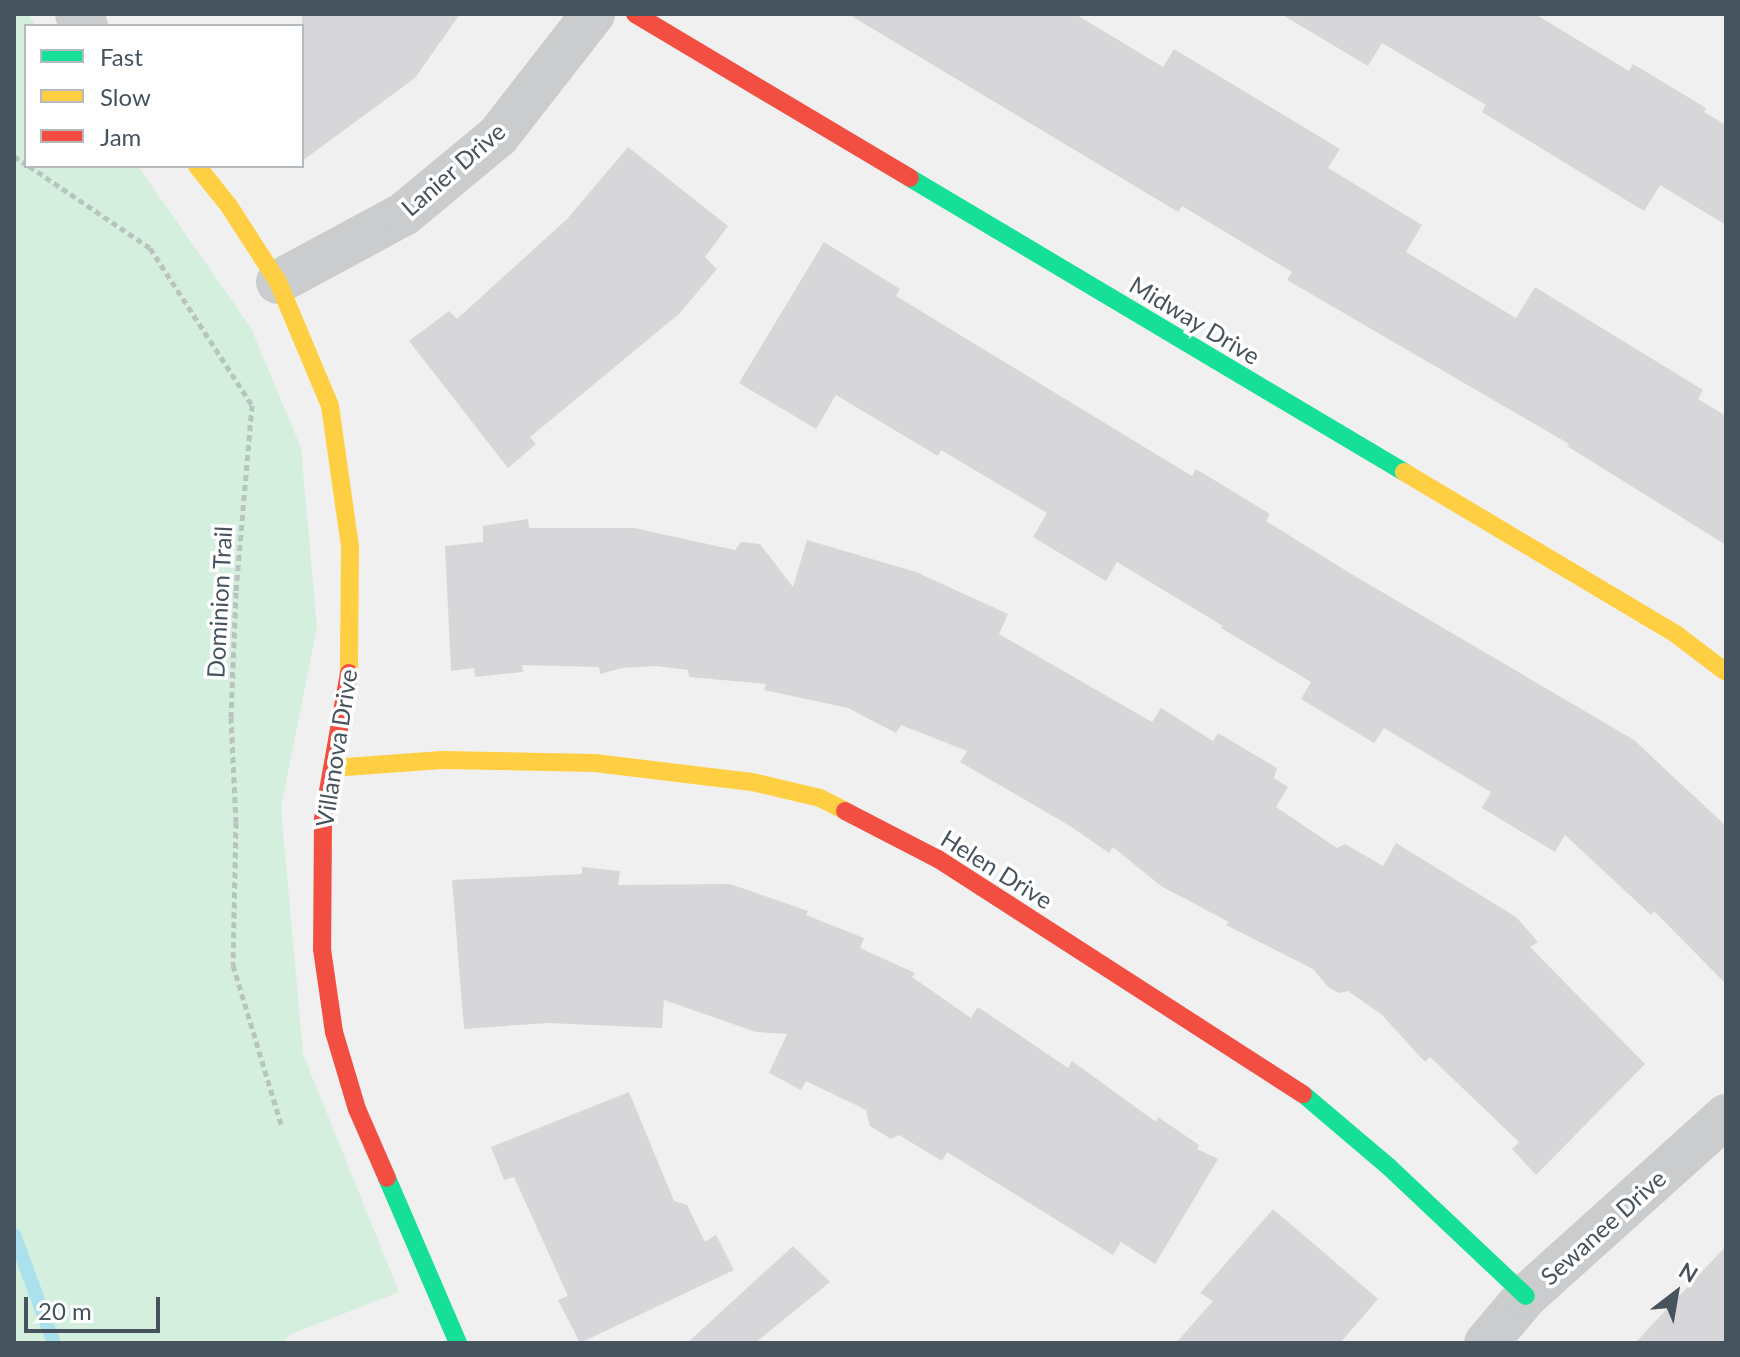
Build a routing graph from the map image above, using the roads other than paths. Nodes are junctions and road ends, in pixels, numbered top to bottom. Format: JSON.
{"nodes":[{"id":1,"x":593,"y":14,"type":"edge"},
{"id":2,"x":635,"y":14,"type":"edge"},
{"id":3,"x":199,"y":168,"type":"edge"},
{"id":4,"x":278,"y":282,"type":"junction"},
{"id":5,"x":1726,"y":672,"type":"edge"},
{"id":6,"x":332,"y":768,"type":"junction"},
{"id":7,"x":1726,"y":1116,"type":"edge"},
{"id":8,"x":1526,"y":1296,"type":"junction"},
{"id":9,"x":458,"y":1343,"type":"edge"},
{"id":10,"x":1486,"y":1343,"type":"edge"}],
"edges":[{"from":1,"to":4,"type":"street","name":"Lanier Drive"},
{"from":2,"to":5,"type":"street","name":"Midway Drive"},
{"from":3,"to":4,"type":"street","name":"Villanova Drive"},
{"from":4,"to":6,"type":"street","name":"Villanova Drive"},
{"from":6,"to":8,"type":"street","name":"Helen Drive"},
{"from":6,"to":9,"type":"street","name":"Villanova Drive"},
{"from":7,"to":8,"type":"street","name":"Sewanee Drive"},
{"from":8,"to":10,"type":"street","name":"Sewanee Drive"}]}
